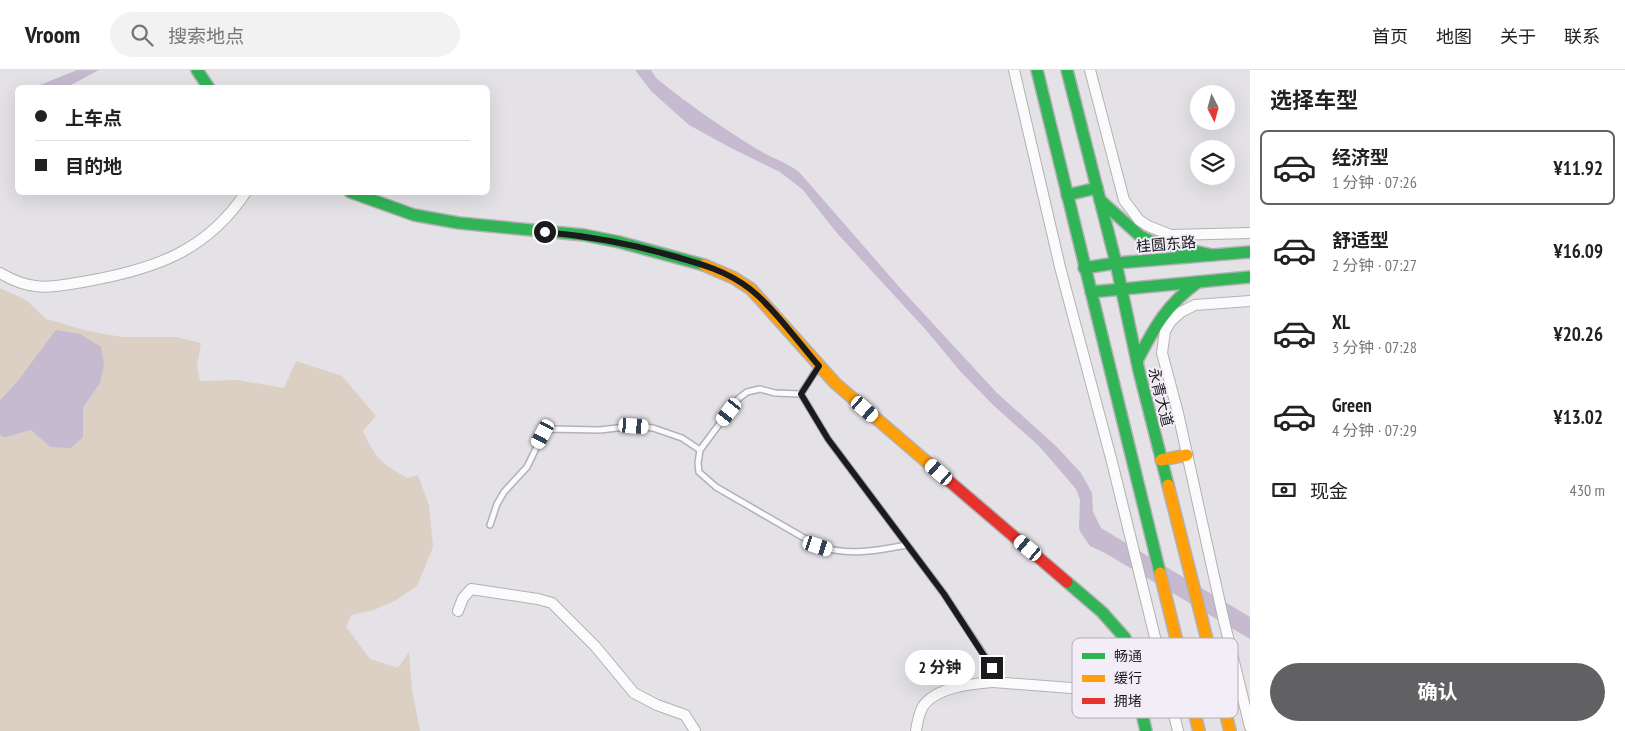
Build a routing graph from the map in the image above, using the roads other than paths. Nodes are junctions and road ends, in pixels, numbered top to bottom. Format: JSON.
{"nodes":[{"id":1,"x":198,"y":70,"type":"edge"},
{"id":2,"x":1014,"y":70,"type":"edge"},
{"id":3,"x":1037,"y":70,"type":"edge"},
{"id":4,"x":1067,"y":70,"type":"edge"},
{"id":5,"x":1090,"y":70,"type":"edge"},
{"id":6,"x":207,"y":85,"type":"edge"},
{"id":7,"x":1097,"y":188,"type":"junction"},
{"id":8,"x":1067,"y":194,"type":"junction"},
{"id":9,"x":244,"y":195,"type":"edge"},
{"id":10,"x":358,"y":195,"type":"edge"},
{"id":11,"x":1100,"y":200,"type":"junction"},
{"id":12,"x":1250,"y":233,"type":"edge"},
{"id":13,"x":1250,"y":252,"type":"edge"},
{"id":14,"x":1212,"y":255,"type":"junction"},
{"id":15,"x":1116,"y":263,"type":"junction"},
{"id":16,"x":1084,"y":268,"type":"junction"},
{"id":17,"x":0,"y":273,"type":"edge"},
{"id":18,"x":1250,"y":277,"type":"edge"},
{"id":19,"x":1200,"y":281,"type":"junction"},
{"id":20,"x":1121,"y":288,"type":"junction"},
{"id":21,"x":1091,"y":292,"type":"junction"},
{"id":22,"x":1250,"y":301,"type":"edge"},
{"id":23,"x":819,"y":366,"type":"junction"},
{"id":24,"x":1128,"y":372,"type":"junction"},
{"id":25,"x":801,"y":394,"type":"junction"},
{"id":26,"x":700,"y":450,"type":"junction"},
{"id":27,"x":1187,"y":455,"type":"junction"},
{"id":28,"x":1161,"y":460,"type":"junction"},
{"id":29,"x":490,"y":525,"type":"dead end"},
{"id":30,"x":907,"y":545,"type":"junction"},
{"id":31,"x":458,"y":611,"type":"dead end"},
{"id":32,"x":1124,"y":638,"type":"edge"},
{"id":33,"x":1155,"y":638,"type":"edge"},
{"id":34,"x":1181,"y":638,"type":"edge"},
{"id":35,"x":1206,"y":638,"type":"edge"},
{"id":36,"x":1228,"y":638,"type":"edge"},
{"id":37,"x":1238,"y":679,"type":"edge"},
{"id":38,"x":1002,"y":683,"type":"junction"},
{"id":39,"x":1072,"y":688,"type":"edge"},
{"id":40,"x":1143,"y":718,"type":"edge"},
{"id":41,"x":1175,"y":718,"type":"edge"},
{"id":42,"x":1196,"y":718,"type":"edge"},
{"id":43,"x":1227,"y":718,"type":"edge"},
{"id":44,"x":1250,"y":728,"type":"edge"},
{"id":45,"x":695,"y":731,"type":"edge"},
{"id":46,"x":916,"y":731,"type":"edge"},
{"id":47,"x":1146,"y":731,"type":"edge"},
{"id":48,"x":1178,"y":731,"type":"edge"},
{"id":49,"x":1199,"y":731,"type":"edge"},
{"id":50,"x":1230,"y":731,"type":"edge"}],
"edges":[{"from":1,"to":6,"type":"main road"},
{"from":2,"to":33,"type":"street"},
{"from":3,"to":8,"type":"main road","name":"永青大道"},
{"from":4,"to":7,"type":"main road","name":"永青大道"},
{"from":5,"to":12,"type":"street"},
{"from":7,"to":8,"type":"main road"},
{"from":7,"to":11,"type":"main road","name":"永青大道"},
{"from":8,"to":16,"type":"main road","name":"永青大道"},
{"from":9,"to":17,"type":"street"},
{"from":10,"to":23,"type":"main road"},
{"from":11,"to":14,"type":"main road"},
{"from":11,"to":15,"type":"main road","name":"永青大道"},
{"from":13,"to":14,"type":"main road","name":"桂圆东路"},
{"from":14,"to":15,"type":"main road","name":"桂圆东路"},
{"from":15,"to":16,"type":"main road","name":"桂圆东路"},
{"from":15,"to":20,"type":"main road","name":"永青大道"},
{"from":16,"to":21,"type":"main road","name":"永青大道"},
{"from":18,"to":19,"type":"main road"},
{"from":19,"to":20,"type":"main road"},
{"from":19,"to":24,"type":"main road"},
{"from":20,"to":21,"type":"main road"},
{"from":20,"to":24,"type":"main road","name":"永青大道"},
{"from":21,"to":24,"type":"main road","name":"永青大道"},
{"from":22,"to":27,"type":"street"},
{"from":23,"to":25,"type":"lane"},
{"from":23,"to":32,"type":"main road"},
{"from":24,"to":28,"type":"main road","name":"永青大道"},
{"from":24,"to":34,"type":"main road","name":"永青大道"},
{"from":25,"to":26,"type":"lane"},
{"from":25,"to":30,"type":"lane"},
{"from":26,"to":29,"type":"lane"},
{"from":26,"to":30,"type":"lane"},
{"from":27,"to":28,"type":"main road"},
{"from":27,"to":36,"type":"street"},
{"from":28,"to":35,"type":"main road","name":"永青大道"},
{"from":30,"to":38,"type":"lane"},
{"from":31,"to":45,"type":"street"},
{"from":37,"to":44,"type":"street"},
{"from":38,"to":39,"type":"street"},
{"from":38,"to":46,"type":"street"},
{"from":40,"to":47,"type":"main road"},
{"from":41,"to":48,"type":"street"},
{"from":42,"to":49,"type":"main road","name":"永青大道"},
{"from":43,"to":50,"type":"main road","name":"永青大道"}]}
